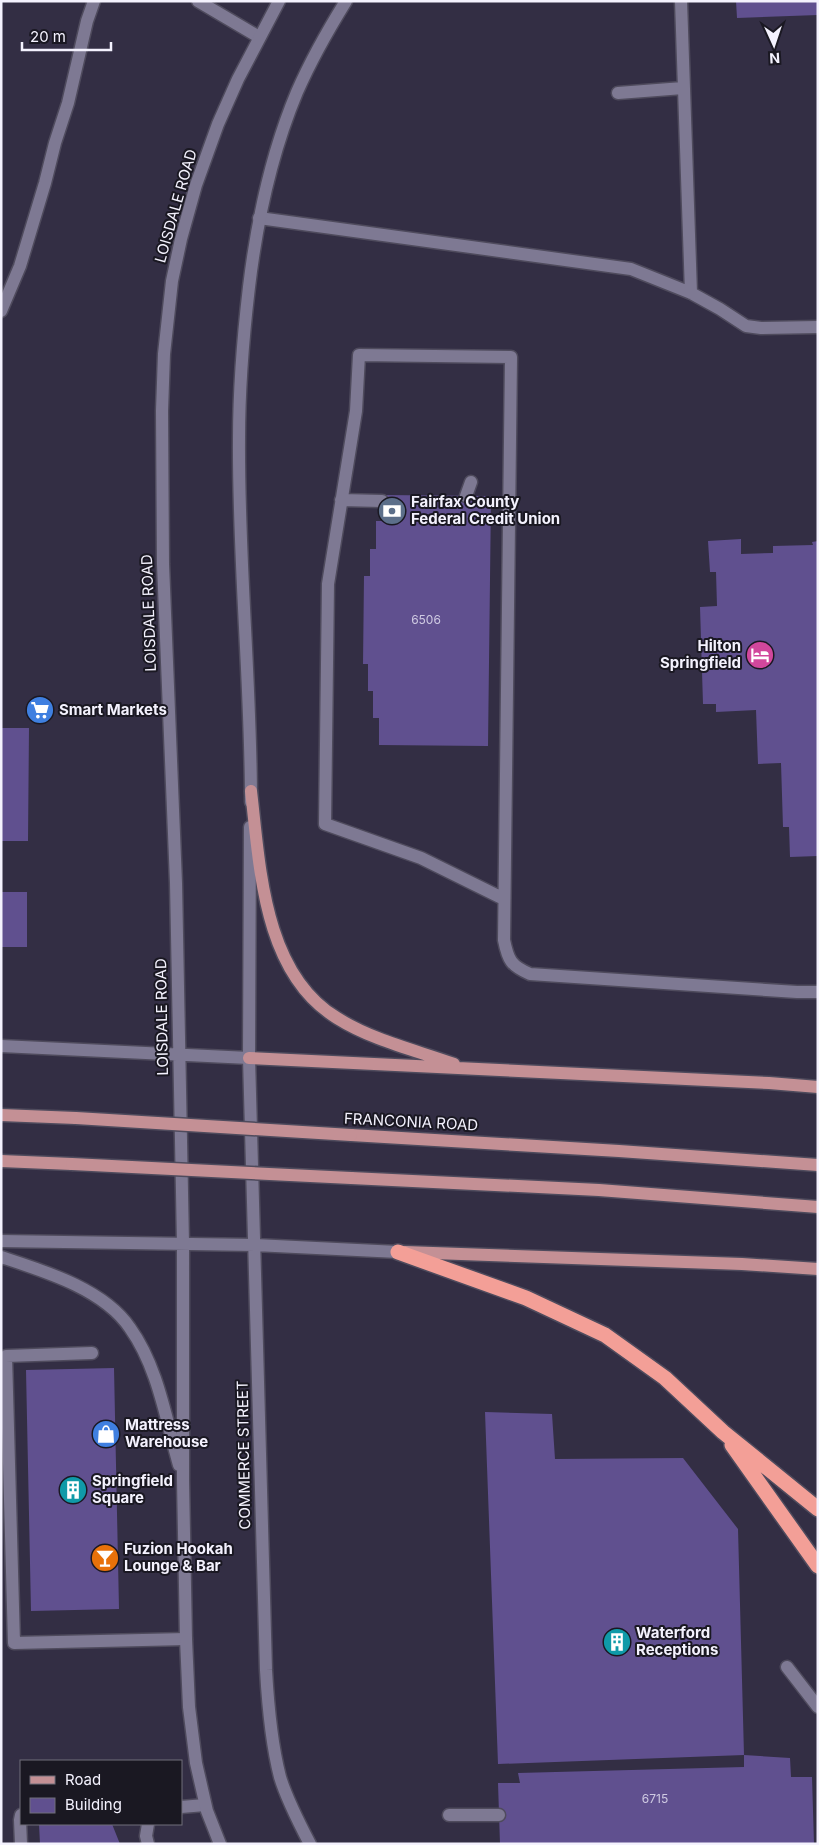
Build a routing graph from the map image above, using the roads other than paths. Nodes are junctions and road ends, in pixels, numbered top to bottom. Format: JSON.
{"nodes":[{"id":1,"x":94,"y":1,"type":"edge"},
{"id":2,"x":198,"y":1,"type":"edge"},
{"id":3,"x":279,"y":1,"type":"edge"},
{"id":4,"x":346,"y":1,"type":"edge"},
{"id":5,"x":681,"y":1,"type":"edge"},
{"id":6,"x":259,"y":37,"type":"junction"},
{"id":7,"x":683,"y":88,"type":"junction"},
{"id":8,"x":618,"y":92,"type":"dead end"},
{"id":9,"x":259,"y":218,"type":"junction"},
{"id":10,"x":691,"y":293,"type":"junction"},
{"id":11,"x":1,"y":311,"type":"edge"},
{"id":12,"x":818,"y":327,"type":"edge"},
{"id":13,"x":471,"y":482,"type":"dead end"},
{"id":14,"x":466,"y":496,"type":"dead end"},
{"id":15,"x":341,"y":500,"type":"junction"},
{"id":16,"x":382,"y":501,"type":"dead end"},
{"id":17,"x":251,"y":790,"type":"junction"},
{"id":18,"x":504,"y":899,"type":"junction"},
{"id":19,"x":818,"y":992,"type":"edge"},
{"id":20,"x":1,"y":1046,"type":"edge"},
{"id":21,"x":178,"y":1054,"type":"junction"},
{"id":22,"x":249,"y":1058,"type":"junction"},
{"id":23,"x":468,"y":1069,"type":"junction"},
{"id":24,"x":818,"y":1087,"type":"edge"},
{"id":25,"x":1,"y":1115,"type":"edge"},
{"id":26,"x":1,"y":1161,"type":"edge"},
{"id":27,"x":818,"y":1165,"type":"edge"},
{"id":28,"x":818,"y":1207,"type":"edge"},
{"id":29,"x":1,"y":1241,"type":"edge"},
{"id":30,"x":183,"y":1244,"type":"junction"},
{"id":31,"x":255,"y":1245,"type":"junction"},
{"id":32,"x":398,"y":1252,"type":"junction"},
{"id":33,"x":1,"y":1257,"type":"edge"},
{"id":34,"x":818,"y":1269,"type":"edge"},
{"id":35,"x":92,"y":1354,"type":"dead end"},
{"id":36,"x":723,"y":1432,"type":"junction"},
{"id":37,"x":183,"y":1480,"type":"junction"},
{"id":38,"x":818,"y":1508,"type":"edge"},
{"id":39,"x":818,"y":1566,"type":"edge"},
{"id":40,"x":186,"y":1638,"type":"junction"},
{"id":41,"x":787,"y":1667,"type":"dead end"},
{"id":42,"x":818,"y":1707,"type":"edge"},
{"id":43,"x":205,"y":1805,"type":"junction"},
{"id":44,"x":182,"y":1807,"type":"edge"},
{"id":45,"x":499,"y":1815,"type":"dead end"},
{"id":46,"x":449,"y":1816,"type":"dead end"},
{"id":47,"x":20,"y":1825,"type":"edge"},
{"id":48,"x":148,"y":1825,"type":"edge"},
{"id":49,"x":20,"y":1844,"type":"edge"},
{"id":50,"x":148,"y":1844,"type":"edge"},
{"id":51,"x":220,"y":1844,"type":"edge"},
{"id":52,"x":310,"y":1844,"type":"edge"}],
"edges":[{"from":1,"to":11,"type":"main road"},
{"from":2,"to":6,"type":"main road"},
{"from":3,"to":6,"type":"main road","name":"LOISDALE ROAD"},
{"from":4,"to":9,"type":"main road"},
{"from":5,"to":7,"type":"main road"},
{"from":6,"to":21,"type":"main road","name":"LOISDALE ROAD"},
{"from":7,"to":8,"type":"main road"},
{"from":7,"to":10,"type":"main road"},
{"from":9,"to":10,"type":"main road"},
{"from":9,"to":17,"type":"main road"},
{"from":10,"to":12,"type":"main road"},
{"from":13,"to":14,"type":"main road"},
{"from":15,"to":16,"type":"main road"},
{"from":15,"to":18,"type":"main road"},
{"from":15,"to":18,"type":"main road"},
{"from":17,"to":22,"type":"main road"},
{"from":17,"to":23,"type":"main road"},
{"from":18,"to":19,"type":"main road"},
{"from":20,"to":21,"type":"main road"},
{"from":21,"to":22,"type":"main road"},
{"from":21,"to":30,"type":"main road","name":"LOISDALE ROAD"},
{"from":22,"to":23,"type":"main road"},
{"from":22,"to":31,"type":"main road","name":"COMMERCE STREET"},
{"from":23,"to":24,"type":"main road"},
{"from":25,"to":27,"type":"main road","name":"FRANCONIA ROAD","bridge":true},
{"from":26,"to":28,"type":"main road","bridge":true},
{"from":29,"to":30,"type":"main road"},
{"from":30,"to":31,"type":"main road"},
{"from":30,"to":37,"type":"main road"},
{"from":31,"to":32,"type":"main road"},
{"from":31,"to":52,"type":"main road","name":"COMMERCE STREET"},
{"from":32,"to":34,"type":"main road"},
{"from":32,"to":36,"type":"highway"},
{"from":33,"to":37,"type":"main road"},
{"from":35,"to":40,"type":"main road"},
{"from":36,"to":38,"type":"highway"},
{"from":36,"to":39,"type":"highway"},
{"from":37,"to":40,"type":"main road"},
{"from":40,"to":43,"type":"main road"},
{"from":41,"to":42,"type":"main road"},
{"from":43,"to":44,"type":"main road"},
{"from":43,"to":51,"type":"main road"},
{"from":45,"to":46,"type":"main road"},
{"from":47,"to":49,"type":"main road"},
{"from":48,"to":50,"type":"main road"}]}
